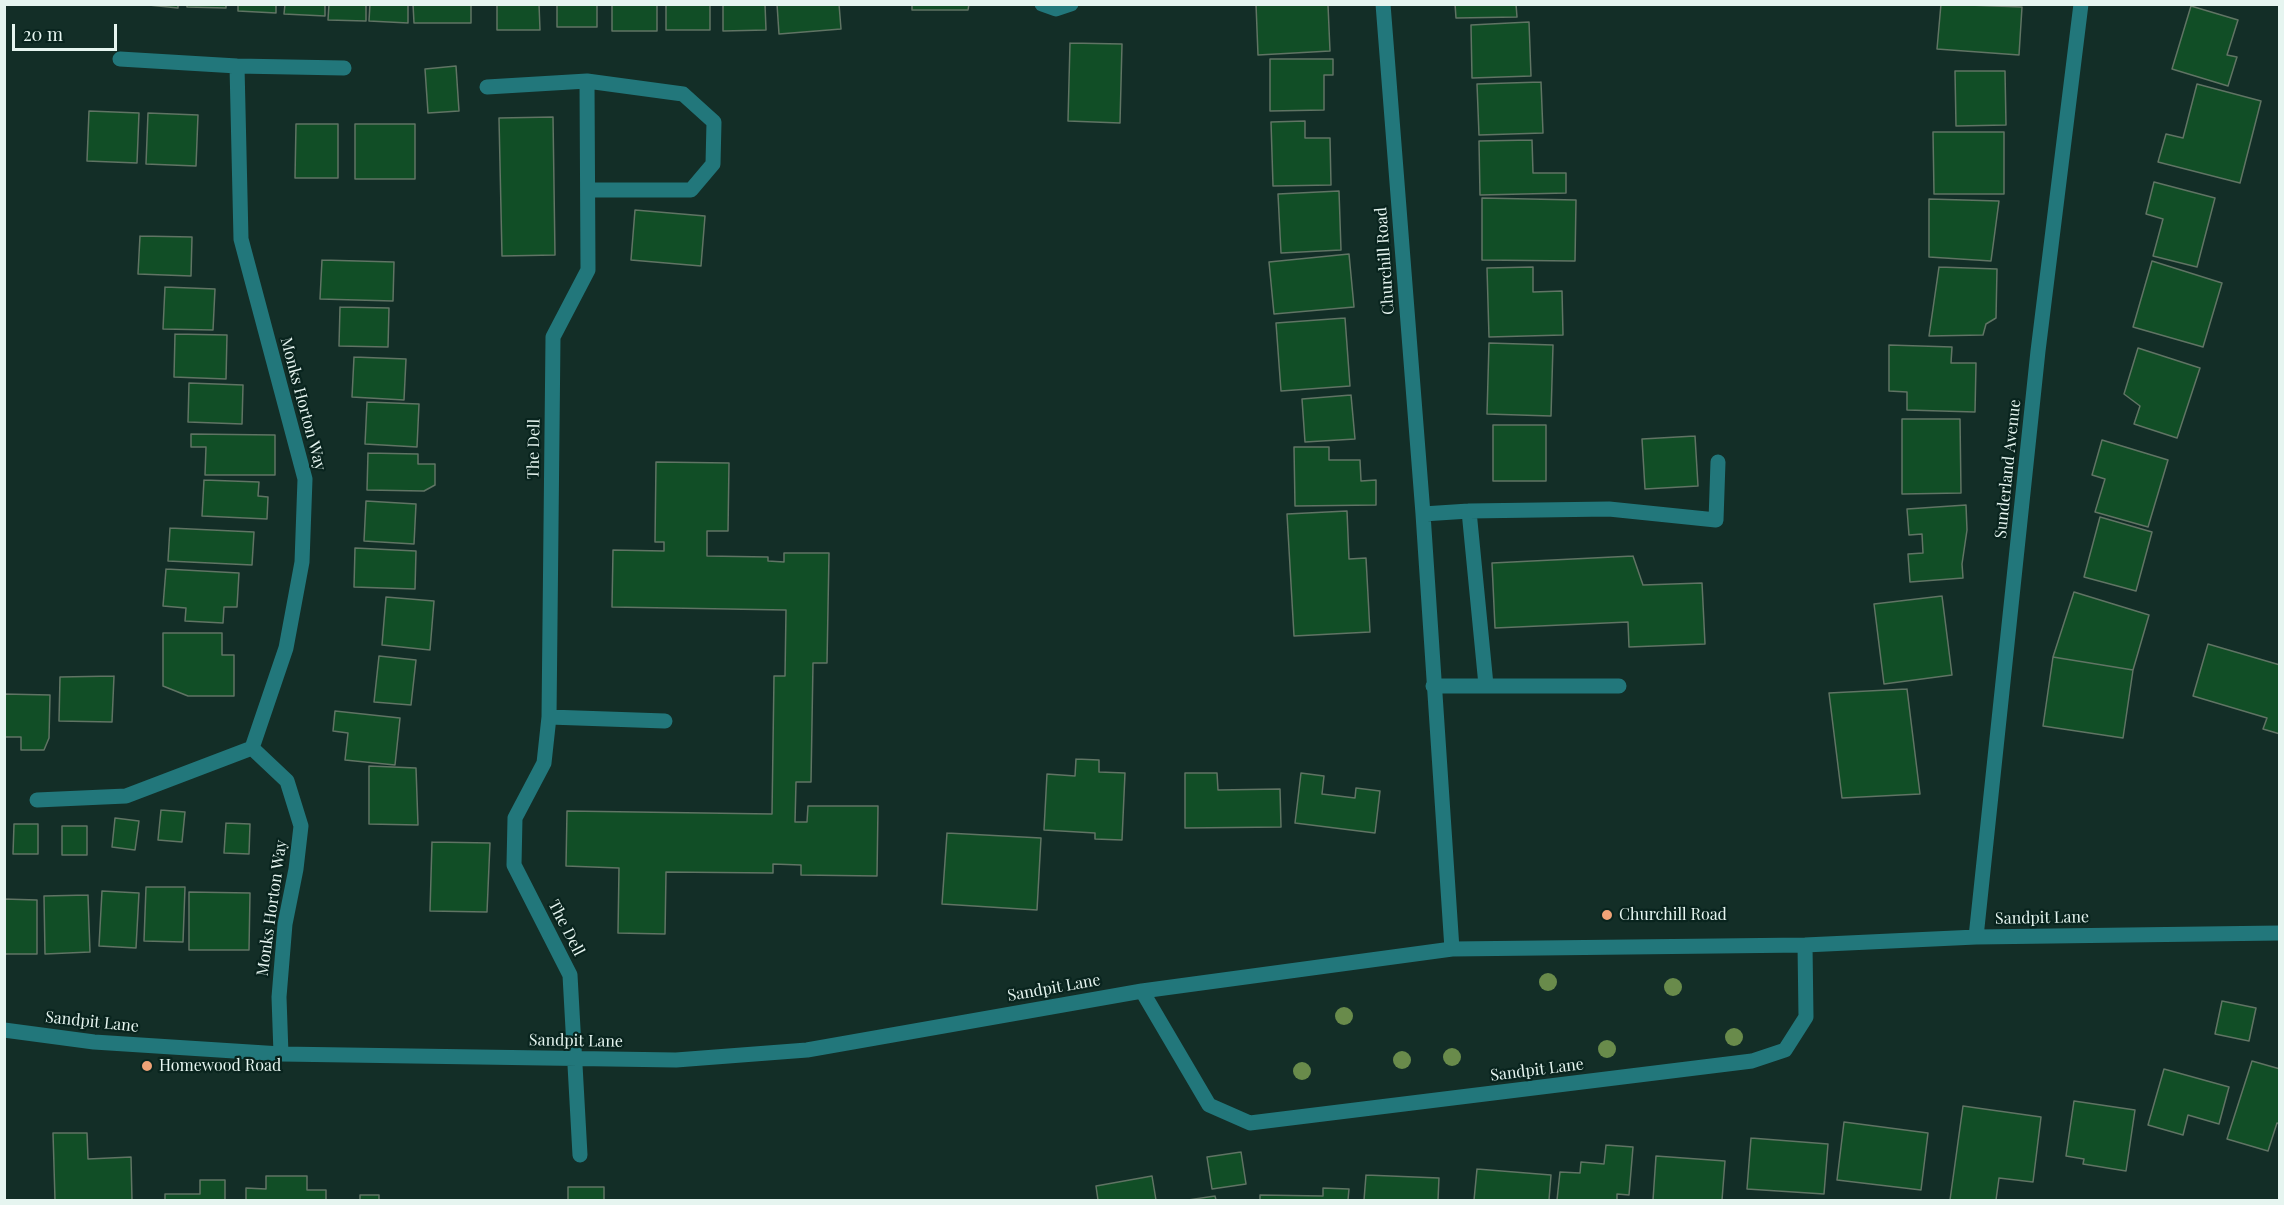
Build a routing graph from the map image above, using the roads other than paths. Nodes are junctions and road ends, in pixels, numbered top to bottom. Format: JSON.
{"nodes":[{"id":1,"x":1042,"y":4,"type":"edge"},
{"id":2,"x":1071,"y":4,"type":"edge"},
{"id":3,"x":1383,"y":4,"type":"edge"},
{"id":4,"x":2080,"y":4,"type":"edge"},
{"id":5,"x":120,"y":59,"type":"dead end"},
{"id":6,"x":237,"y":66,"type":"junction"},
{"id":7,"x":344,"y":68,"type":"dead end"},
{"id":8,"x":587,"y":81,"type":"junction"},
{"id":9,"x":487,"y":87,"type":"dead end"},
{"id":10,"x":589,"y":190,"type":"junction"},
{"id":11,"x":1718,"y":462,"type":"dead end"},
{"id":12,"x":1469,"y":511,"type":"junction"},
{"id":13,"x":1423,"y":514,"type":"junction"},
{"id":14,"x":1486,"y":685,"type":"junction"},
{"id":15,"x":1433,"y":686,"type":"junction"},
{"id":16,"x":1619,"y":686,"type":"dead end"},
{"id":17,"x":549,"y":717,"type":"junction"},
{"id":18,"x":665,"y":721,"type":"dead end"},
{"id":19,"x":252,"y":748,"type":"junction"},
{"id":20,"x":37,"y":800,"type":"dead end"},
{"id":21,"x":2280,"y":933,"type":"edge"},
{"id":22,"x":1976,"y":937,"type":"junction"},
{"id":23,"x":1805,"y":945,"type":"junction"},
{"id":24,"x":1452,"y":949,"type":"junction"},
{"id":25,"x":1142,"y":991,"type":"junction"},
{"id":26,"x":4,"y":1030,"type":"edge"},
{"id":27,"x":281,"y":1054,"type":"junction"},
{"id":28,"x":574,"y":1059,"type":"junction"},
{"id":29,"x":580,"y":1155,"type":"dead end"}],
"edges":[{"from":1,"to":2,"type":"street"},
{"from":3,"to":13,"type":"street","name":"Churchill Road"},
{"from":4,"to":22,"type":"street","name":"Sunderland Avenue"},
{"from":5,"to":6,"type":"street"},
{"from":6,"to":7,"type":"street"},
{"from":6,"to":19,"type":"street","name":"Monks Horton Way"},
{"from":8,"to":9,"type":"street"},
{"from":8,"to":10,"type":"street","name":"The Dell"},
{"from":8,"to":10,"type":"street"},
{"from":10,"to":17,"type":"street","name":"The Dell"},
{"from":11,"to":12,"type":"street"},
{"from":12,"to":13,"type":"street"},
{"from":12,"to":14,"type":"street"},
{"from":13,"to":15,"type":"street","name":"Churchill Road"},
{"from":14,"to":15,"type":"street"},
{"from":14,"to":16,"type":"street"},
{"from":15,"to":24,"type":"street","name":"Churchill Road"},
{"from":17,"to":18,"type":"street"},
{"from":17,"to":28,"type":"street","name":"The Dell"},
{"from":19,"to":20,"type":"street"},
{"from":19,"to":27,"type":"street","name":"Monks Horton Way"},
{"from":21,"to":22,"type":"street","name":"Sandpit Lane"},
{"from":22,"to":23,"type":"street","name":"Sandpit Lane"},
{"from":23,"to":24,"type":"street","name":"Sandpit Lane"},
{"from":23,"to":25,"type":"street","name":"Sandpit Lane"},
{"from":24,"to":25,"type":"street","name":"Sandpit Lane"},
{"from":25,"to":28,"type":"street","name":"Sandpit Lane"},
{"from":26,"to":27,"type":"street","name":"Sandpit Lane"},
{"from":27,"to":28,"type":"street","name":"Sandpit Lane"},
{"from":28,"to":29,"type":"street","name":"The Dell"}]}
